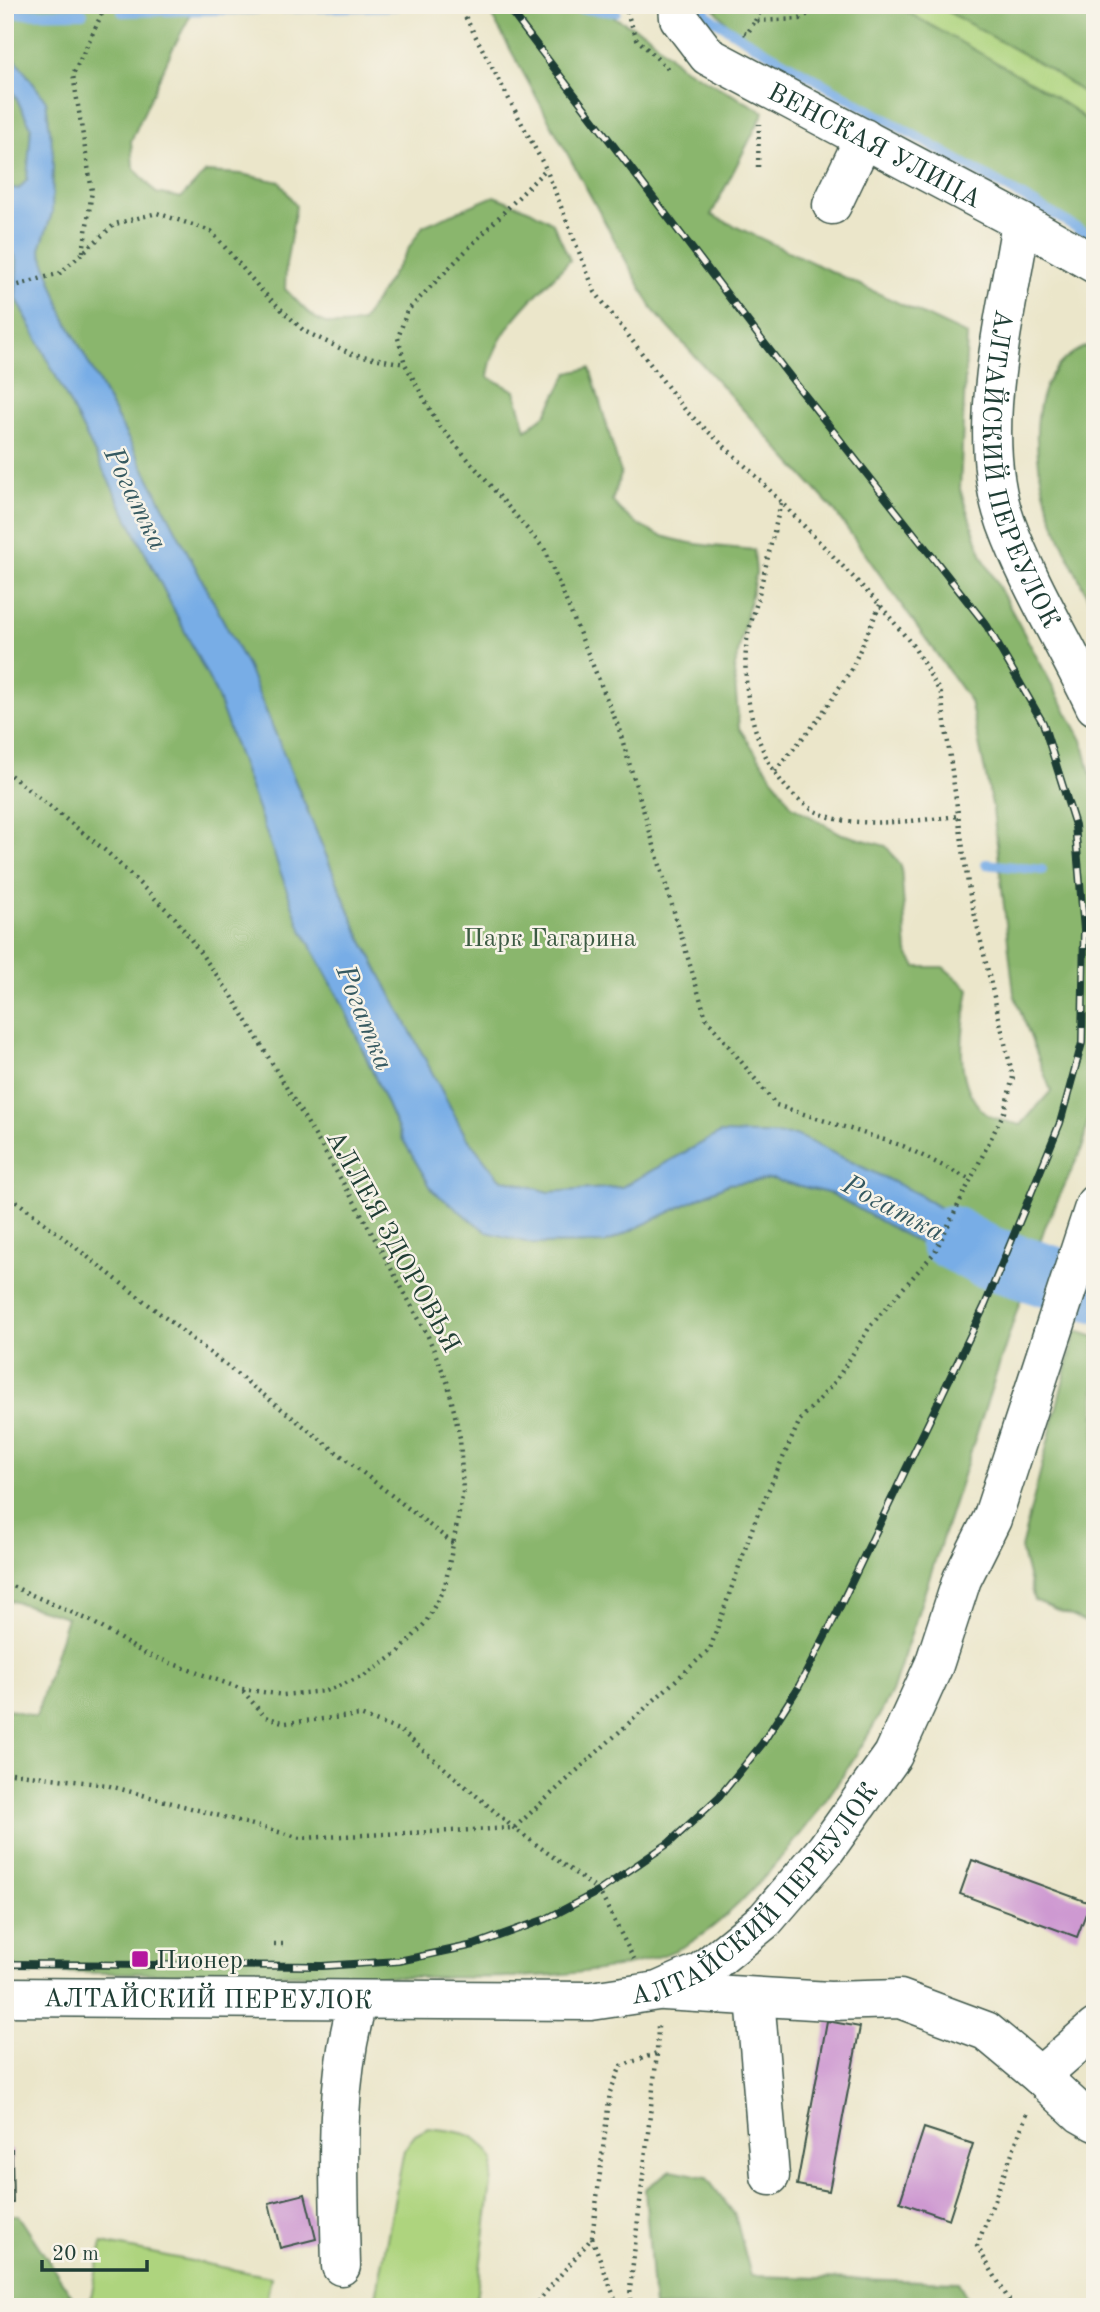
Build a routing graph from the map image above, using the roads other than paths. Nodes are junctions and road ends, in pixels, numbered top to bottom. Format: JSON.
{"nodes":[{"id":1,"x":678,"y":5,"type":"edge"},
{"id":2,"x":864,"y":138,"type":"junction"},
{"id":3,"x":832,"y":205,"type":"dead end"},
{"id":4,"x":1021,"y":222,"type":"junction"},
{"id":5,"x":1095,"y":264,"type":"edge"},
{"id":6,"x":1095,"y":706,"type":"edge"},
{"id":7,"x":1089,"y":1220,"type":"edge"},
{"id":8,"x":658,"y":1991,"type":"junction"},
{"id":9,"x":5,"y":1997,"type":"edge"},
{"id":10,"x":755,"y":1997,"type":"junction"},
{"id":11,"x":358,"y":2000,"type":"junction"},
{"id":12,"x":1095,"y":2028,"type":"edge"},
{"id":13,"x":1040,"y":2076,"type":"junction"},
{"id":14,"x":1095,"y":2122,"type":"edge"},
{"id":15,"x":769,"y":2176,"type":"dead end"},
{"id":16,"x":341,"y":2266,"type":"dead end"}],
"edges":[{"from":1,"to":2,"type":"street","name":"ВЕНСКАЯ УЛИЦА"},
{"from":2,"to":3,"type":"street"},
{"from":2,"to":4,"type":"street","name":"ВЕНСКАЯ УЛИЦА"},
{"from":4,"to":5,"type":"street","name":"ВЕНСКАЯ УЛИЦА"},
{"from":4,"to":6,"type":"street","name":"АЛТАЙСКИЙ ПЕРЕУЛОК"},
{"from":7,"to":8,"type":"street","name":"АЛТАЙСКИЙ ПЕРЕУЛОК"},
{"from":8,"to":10,"type":"street"},
{"from":8,"to":11,"type":"street","name":"АЛТАЙСКИЙ ПЕРЕУЛОК"},
{"from":9,"to":11,"type":"street","name":"АЛТАЙСКИЙ ПЕРЕУЛОК"},
{"from":10,"to":13,"type":"street"},
{"from":10,"to":15,"type":"street"},
{"from":11,"to":16,"type":"street"},
{"from":12,"to":13,"type":"street"},
{"from":13,"to":14,"type":"street"}]}
